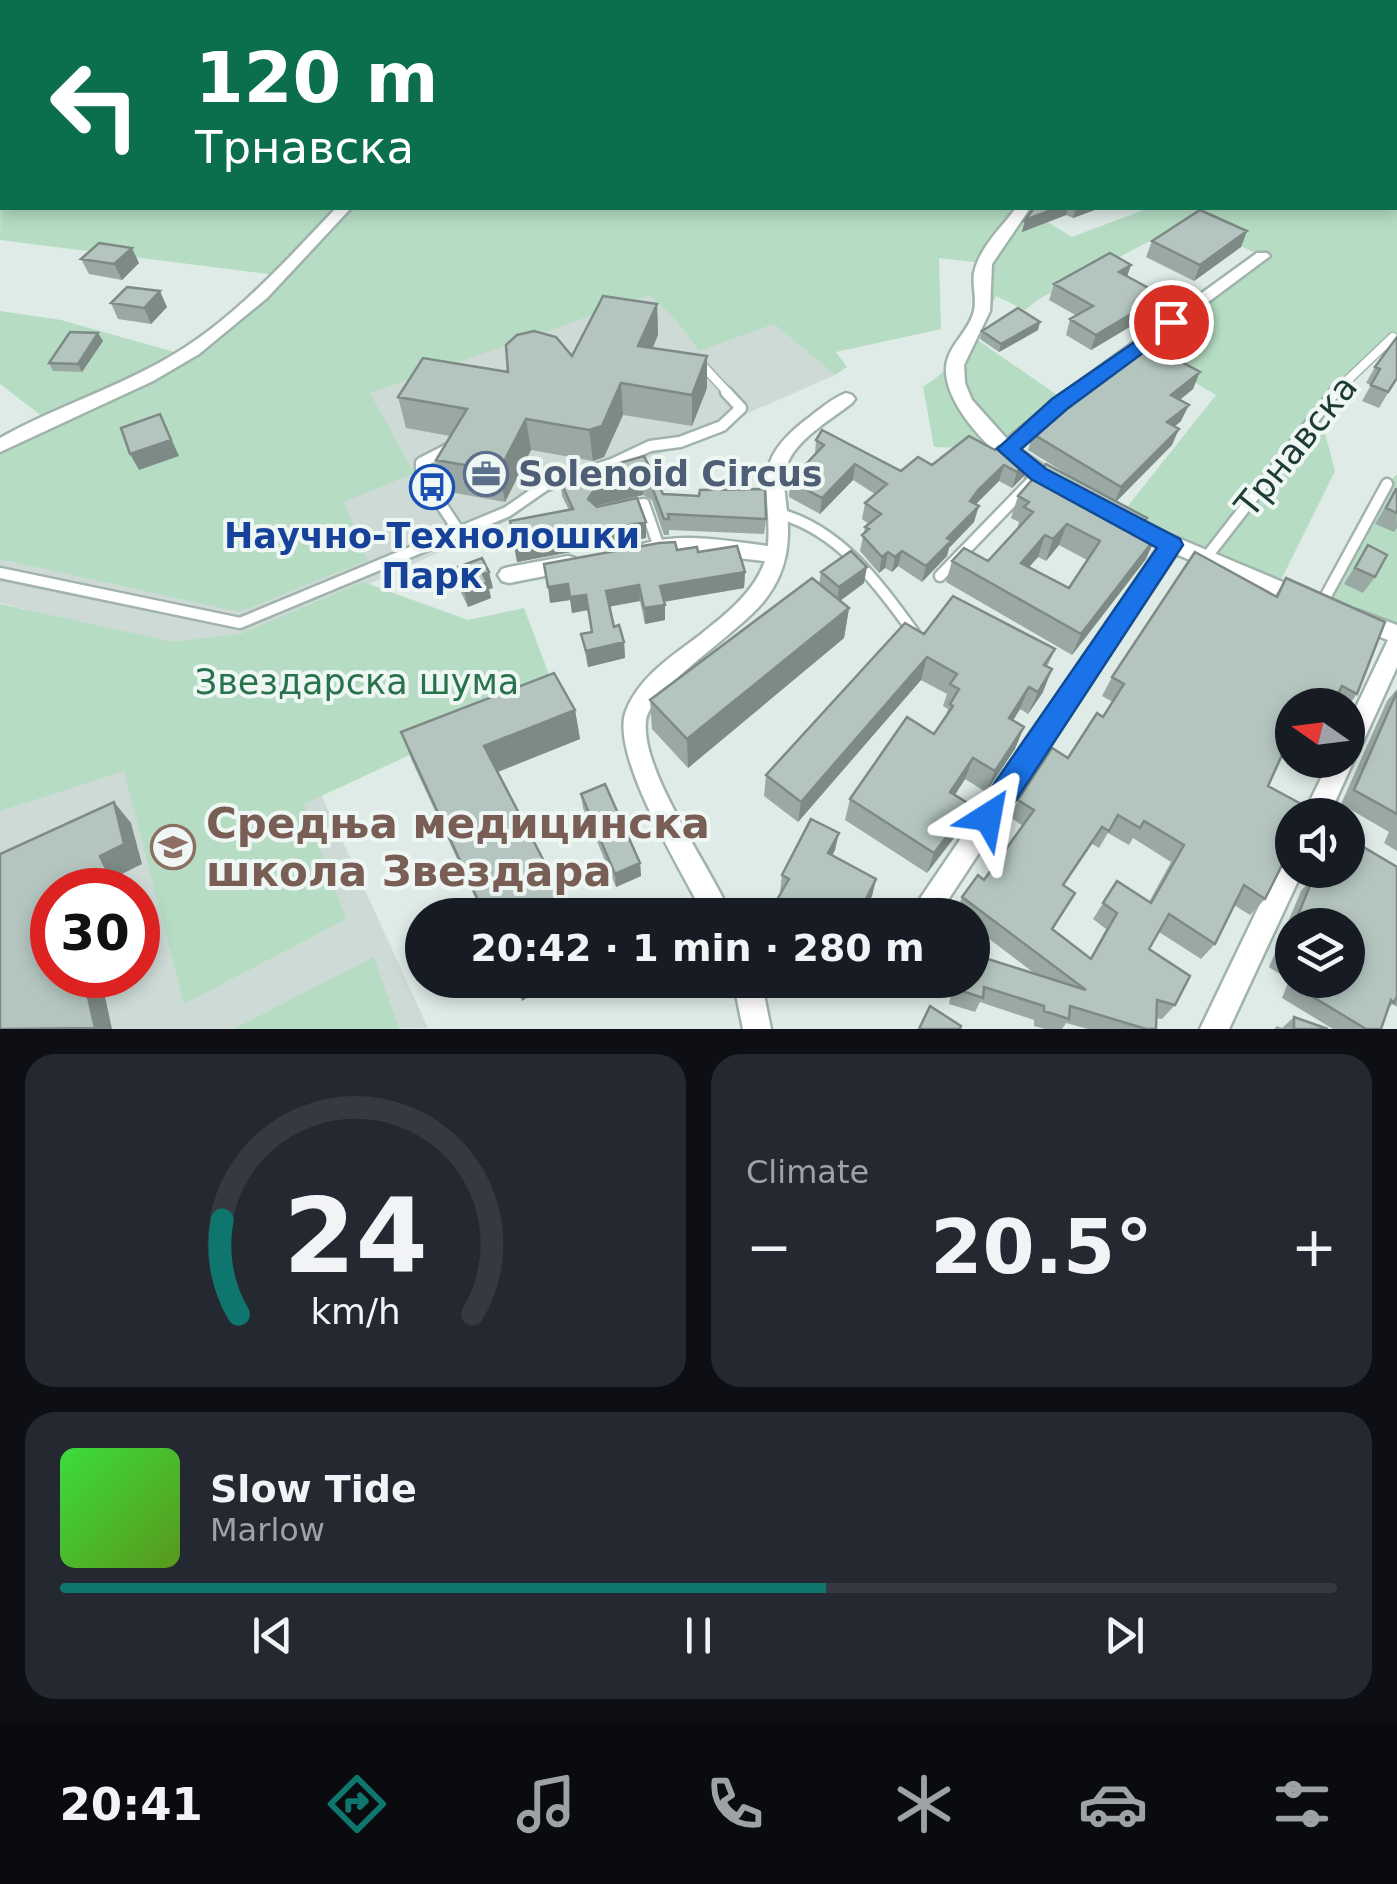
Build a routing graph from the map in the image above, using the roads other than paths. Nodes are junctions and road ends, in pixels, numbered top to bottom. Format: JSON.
{"nodes":[{"id":1,"x":342,"y":210,"type":"edge"},
{"id":2,"x":1022,"y":210,"type":"edge"},
{"id":3,"x":1262,"y":256,"type":"dead end"},
{"id":4,"x":1393,"y":337,"type":"edge"},
{"id":5,"x":705,"y":368,"type":"edge"},
{"id":6,"x":846,"y":399,"type":"dead end"},
{"id":7,"x":459,"y":444,"type":"edge"},
{"id":8,"x":0,"y":446,"type":"edge"},
{"id":9,"x":1007,"y":449,"type":"junction"},
{"id":10,"x":1038,"y":474,"type":"junction"},
{"id":11,"x":1388,"y":484,"type":"dead end"},
{"id":12,"x":1077,"y":496,"type":"edge"},
{"id":13,"x":614,"y":510,"type":"edge"},
{"id":14,"x":780,"y":514,"type":"junction"},
{"id":15,"x":1117,"y":518,"type":"edge"},
{"id":16,"x":460,"y":533,"type":"junction"},
{"id":17,"x":1171,"y":545,"type":"junction"},
{"id":18,"x":659,"y":547,"type":"junction"},
{"id":19,"x":619,"y":554,"type":"edge"},
{"id":20,"x":778,"y":554,"type":"junction"},
{"id":21,"x":1204,"y":560,"type":"junction"},
{"id":22,"x":583,"y":561,"type":"edge"},
{"id":23,"x":0,"y":573,"type":"edge"},
{"id":24,"x":509,"y":574,"type":"dead end"},
{"id":25,"x":940,"y":576,"type":"dead end"},
{"id":26,"x":1321,"y":606,"type":"junction"},
{"id":27,"x":915,"y":634,"type":"edge"},
{"id":28,"x":1397,"y":634,"type":"edge"},
{"id":29,"x":1397,"y":644,"type":"edge"},
{"id":30,"x":1365,"y":712,"type":"edge"},
{"id":31,"x":1281,"y":888,"type":"edge"},
{"id":32,"x":710,"y":898,"type":"edge"},
{"id":33,"x":933,"y":898,"type":"edge"},
{"id":34,"x":751,"y":998,"type":"edge"},
{"id":35,"x":757,"y":1029,"type":"edge"},
{"id":36,"x":1214,"y":1029,"type":"edge"}],
"edges":[{"from":1,"to":8,"type":"street"},
{"from":2,"to":9,"type":"street"},
{"from":3,"to":9,"type":"street"},
{"from":4,"to":21,"type":"lane","name":"Трнавска"},
{"from":5,"to":16,"type":"lane"},
{"from":6,"to":14,"type":"street"},
{"from":7,"to":16,"type":"lane"},
{"from":9,"to":10,"type":"street"},
{"from":10,"to":12,"type":"street"},
{"from":10,"to":25,"type":"lane"},
{"from":11,"to":26,"type":"lane"},
{"from":13,"to":18,"type":"lane"},
{"from":14,"to":20,"type":"street"},
{"from":14,"to":27,"type":"lane"},
{"from":15,"to":17,"type":"street"},
{"from":16,"to":23,"type":"lane"},
{"from":17,"to":21,"type":"street"},
{"from":17,"to":33,"type":"street"},
{"from":18,"to":19,"type":"street"},
{"from":18,"to":20,"type":"street"},
{"from":20,"to":32,"type":"street"},
{"from":21,"to":26,"type":"street"},
{"from":22,"to":24,"type":"street"},
{"from":26,"to":28,"type":"street"},
{"from":29,"to":30,"type":"street"},
{"from":31,"to":36,"type":"street"},
{"from":34,"to":35,"type":"street"}]}
